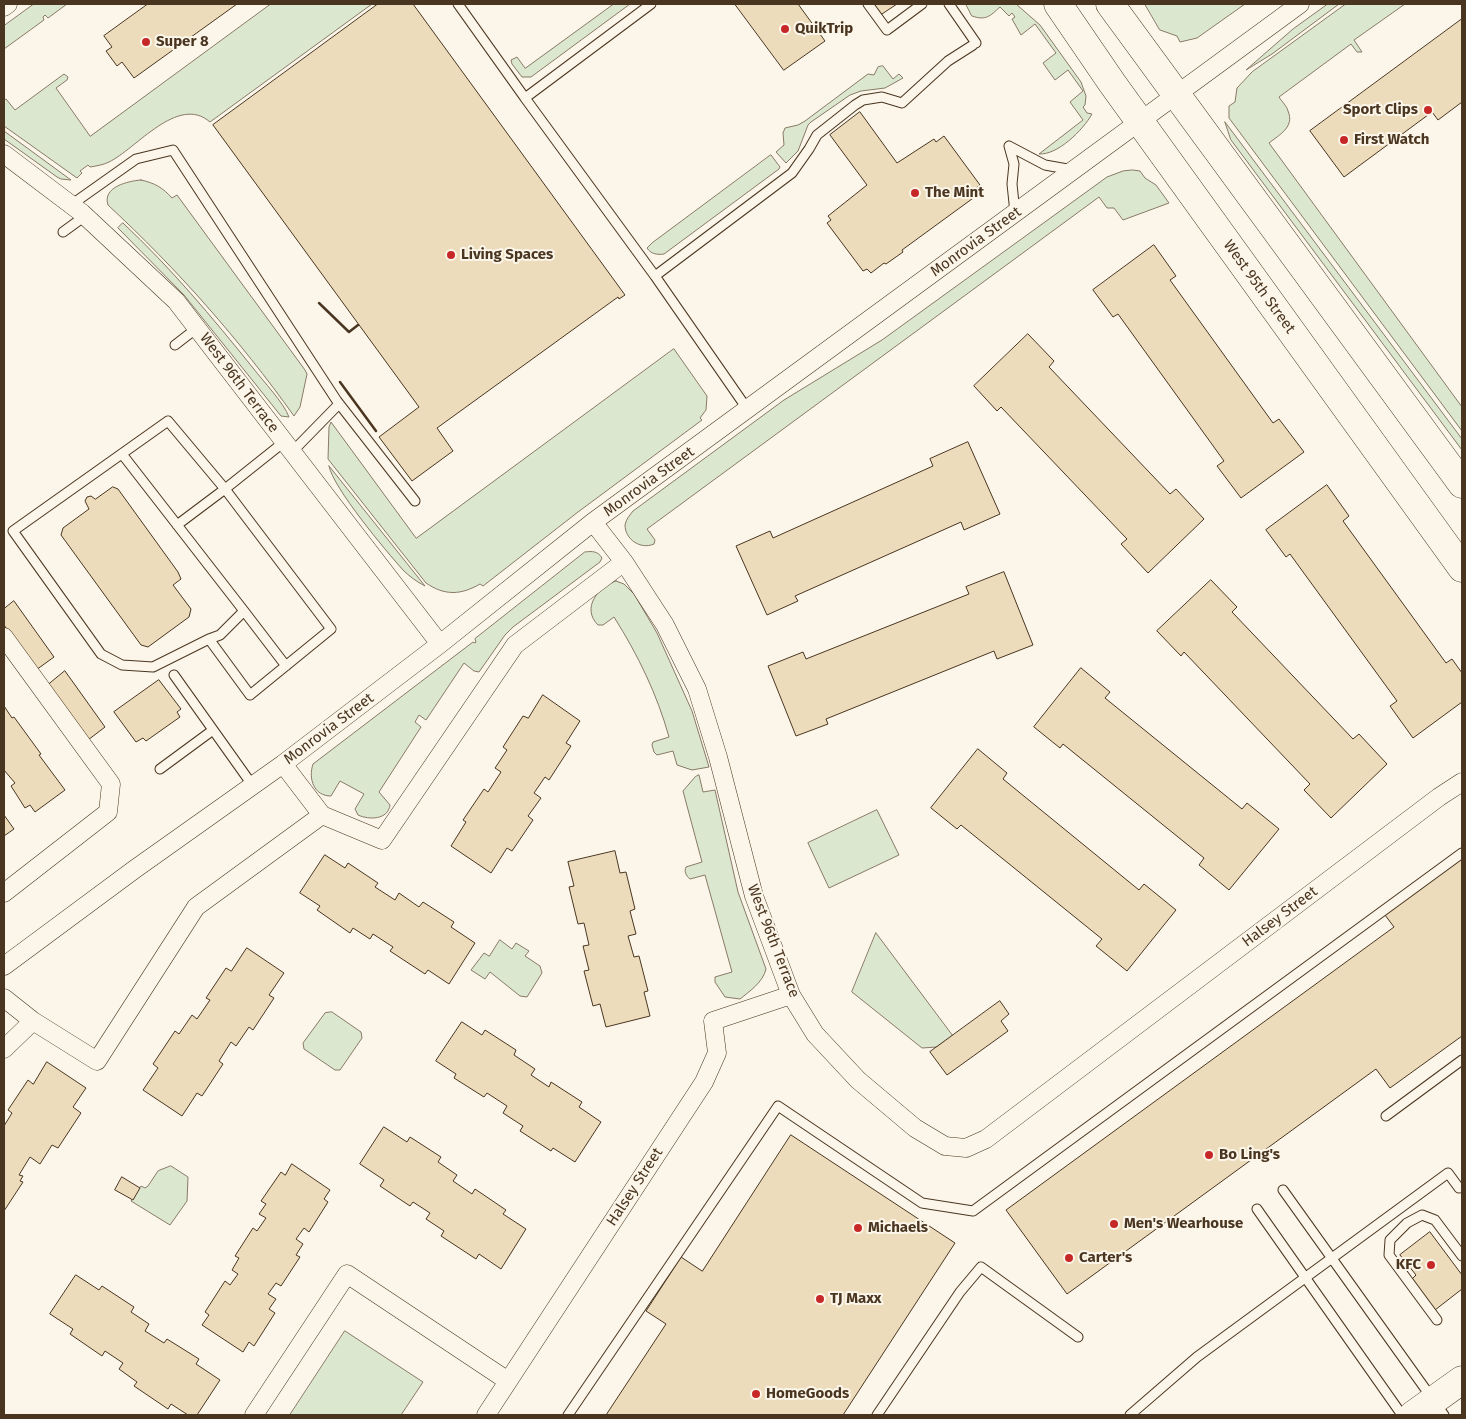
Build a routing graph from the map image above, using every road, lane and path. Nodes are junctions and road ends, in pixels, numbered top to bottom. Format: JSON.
{"nodes":[{"id":1,"x":8,"y":4,"type":"edge"},
{"id":2,"x":458,"y":4,"type":"edge"},
{"id":3,"x":651,"y":4,"type":"edge"},
{"id":4,"x":868,"y":4,"type":"edge"},
{"id":5,"x":922,"y":4,"type":"edge"},
{"id":6,"x":949,"y":4,"type":"edge"},
{"id":7,"x":1058,"y":4,"type":"edge"},
{"id":8,"x":1300,"y":4,"type":"edge"},
{"id":9,"x":4,"y":7,"type":"edge"},
{"id":10,"x":1115,"y":7,"type":"edge"},
{"id":11,"x":1178,"y":94,"type":"junction"},
{"id":12,"x":525,"y":98,"type":"junction"},
{"id":13,"x":1140,"y":122,"type":"junction"},
{"id":14,"x":4,"y":154,"type":"edge"},
{"id":15,"x":1074,"y":170,"type":"junction"},
{"id":16,"x":78,"y":210,"type":"junction"},
{"id":17,"x":1015,"y":213,"type":"junction"},
{"id":18,"x":63,"y":232,"type":"dead end"},
{"id":19,"x":655,"y":276,"type":"junction"},
{"id":20,"x":198,"y":328,"type":"junction"},
{"id":21,"x":175,"y":345,"type":"dead end"},
{"id":22,"x":339,"y":404,"type":"junction"},
{"id":23,"x":748,"y":410,"type":"junction"},
{"id":24,"x":288,"y":447,"type":"junction"},
{"id":25,"x":122,"y":454,"type":"junction"},
{"id":26,"x":1462,"y":484,"type":"edge"},
{"id":27,"x":224,"y":489,"type":"junction"},
{"id":28,"x":415,"y":501,"type":"dead end"},
{"id":29,"x":593,"y":522,"type":"junction"},
{"id":30,"x":177,"y":526,"type":"junction"},
{"id":31,"x":1458,"y":560,"type":"edge"},
{"id":32,"x":624,"y":562,"type":"junction"},
{"id":33,"x":244,"y":611,"type":"junction"},
{"id":34,"x":4,"y":636,"type":"edge"},
{"id":35,"x":209,"y":639,"type":"junction"},
{"id":36,"x":440,"y":644,"type":"junction"},
{"id":37,"x":286,"y":666,"type":"junction"},
{"id":38,"x":174,"y":675,"type":"dead end"},
{"id":39,"x":213,"y":730,"type":"junction"},
{"id":40,"x":283,"y":764,"type":"junction"},
{"id":41,"x":160,"y":769,"type":"dead end"},
{"id":42,"x":1462,"y":782,"type":"edge"},
{"id":43,"x":253,"y":786,"type":"junction"},
{"id":44,"x":322,"y":815,"type":"junction"},
{"id":45,"x":1462,"y":852,"type":"edge"},
{"id":46,"x":4,"y":893,"type":"edge"},
{"id":47,"x":4,"y":966,"type":"edge"},
{"id":48,"x":791,"y":995,"type":"junction"},
{"id":49,"x":4,"y":998,"type":"edge"},
{"id":50,"x":33,"y":1021,"type":"junction"},
{"id":51,"x":4,"y":1049,"type":"edge"},
{"id":52,"x":1100,"y":1054,"type":"joint"},
{"id":53,"x":1462,"y":1060,"type":"edge"},
{"id":54,"x":1386,"y":1116,"type":"dead end"},
{"id":55,"x":1460,"y":1188,"type":"dead end"},
{"id":56,"x":1283,"y":1190,"type":"dead end"},
{"id":57,"x":1257,"y":1209,"type":"dead end"},
{"id":58,"x":1462,"y":1256,"type":"edge"},
{"id":59,"x":1332,"y":1259,"type":"junction"},
{"id":60,"x":1305,"y":1277,"type":"junction"},
{"id":61,"x":1437,"y":1320,"type":"dead end"},
{"id":62,"x":1078,"y":1338,"type":"dead end"},
{"id":63,"x":1462,"y":1380,"type":"edge"},
{"id":64,"x":508,"y":1381,"type":"junction"},
{"id":65,"x":1430,"y":1410,"type":"edge"},
{"id":66,"x":254,"y":1415,"type":"edge"},
{"id":67,"x":486,"y":1415,"type":"edge"},
{"id":68,"x":568,"y":1415,"type":"edge"},
{"id":69,"x":878,"y":1415,"type":"edge"},
{"id":70,"x":1130,"y":1415,"type":"edge"},
{"id":71,"x":1402,"y":1415,"type":"edge"}],
"edges":[{"from":1,"to":9,"type":"street"},
{"from":2,"to":12,"type":"lane"},
{"from":3,"to":12,"type":"lane"},
{"from":4,"to":5,"type":"lane"},
{"from":6,"to":19,"type":"lane"},
{"from":7,"to":13,"type":"main road","name":"West 95th Street"},
{"from":8,"to":11,"type":"street","name":"Monrovia Street"},
{"from":10,"to":11,"type":"main road"},
{"from":11,"to":13,"type":"street","name":"Monrovia Street"},
{"from":11,"to":26,"type":"main road"},
{"from":12,"to":19,"type":"lane"},
{"from":13,"to":15,"type":"street","name":"Monrovia Street"},
{"from":13,"to":31,"type":"main road","name":"West 95th Street"},
{"from":14,"to":16,"type":"street","name":"West 96th Terrace"},
{"from":15,"to":17,"type":"street","name":"Monrovia Street"},
{"from":15,"to":17,"type":"lane"},
{"from":16,"to":18,"type":"lane"},
{"from":16,"to":20,"type":"street","name":"West 96th Terrace"},
{"from":16,"to":22,"type":"lane"},
{"from":17,"to":23,"type":"street","name":"Monrovia Street"},
{"from":19,"to":23,"type":"lane"},
{"from":20,"to":21,"type":"lane"},
{"from":20,"to":24,"type":"street","name":"West 96th Terrace"},
{"from":22,"to":24,"type":"lane"},
{"from":22,"to":28,"type":"lane"},
{"from":23,"to":29,"type":"street","name":"Monrovia Street"},
{"from":24,"to":27,"type":"lane"},
{"from":24,"to":36,"type":"street","name":"West 96th Terrace"},
{"from":25,"to":27,"type":"lane"},
{"from":25,"to":30,"type":"lane"},
{"from":25,"to":35,"type":"lane"},
{"from":27,"to":30,"type":"lane"},
{"from":27,"to":37,"type":"lane"},
{"from":29,"to":32,"type":"street","name":"West 96th Terrace"},
{"from":29,"to":36,"type":"street","name":"Monrovia Street"},
{"from":30,"to":33,"type":"lane"},
{"from":32,"to":44,"type":"street"},
{"from":32,"to":48,"type":"street","name":"West 96th Terrace"},
{"from":33,"to":35,"type":"lane"},
{"from":33,"to":37,"type":"lane"},
{"from":34,"to":46,"type":"street"},
{"from":35,"to":37,"type":"lane"},
{"from":36,"to":40,"type":"street","name":"Monrovia Street"},
{"from":38,"to":39,"type":"lane"},
{"from":39,"to":41,"type":"lane"},
{"from":39,"to":43,"type":"lane"},
{"from":40,"to":43,"type":"street","name":"Monrovia Street"},
{"from":40,"to":44,"type":"street"},
{"from":42,"to":52,"type":"street","name":"Halsey Street"},
{"from":43,"to":47,"type":"street","name":"Monrovia Street"},
{"from":44,"to":50,"type":"street"},
{"from":45,"to":68,"type":"lane"},
{"from":48,"to":52,"type":"street","name":"West 96th Terrace"},
{"from":48,"to":64,"type":"street","name":"Halsey Street"},
{"from":49,"to":50,"type":"street"},
{"from":50,"to":51,"type":"street"},
{"from":53,"to":54,"type":"lane"},
{"from":55,"to":59,"type":"lane"},
{"from":56,"to":59,"type":"lane"},
{"from":57,"to":60,"type":"lane"},
{"from":58,"to":61,"type":"lane"},
{"from":59,"to":60,"type":"lane"},
{"from":59,"to":65,"type":"lane"},
{"from":60,"to":70,"type":"lane"},
{"from":60,"to":71,"type":"lane"},
{"from":62,"to":69,"type":"lane"},
{"from":63,"to":65,"type":"main road"},
{"from":64,"to":66,"type":"street"},
{"from":64,"to":67,"type":"street","name":"Halsey Street"}]}
